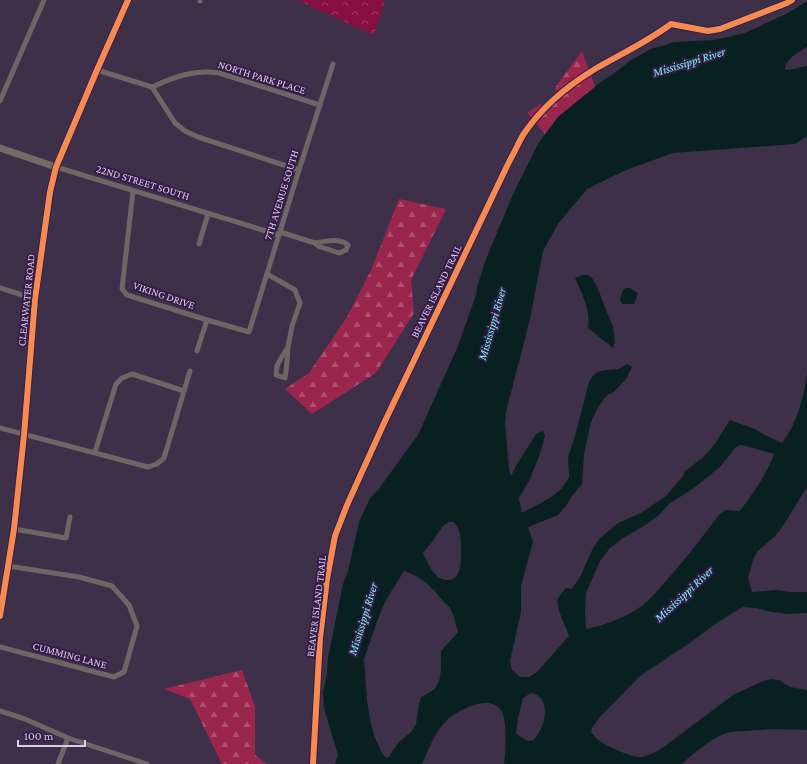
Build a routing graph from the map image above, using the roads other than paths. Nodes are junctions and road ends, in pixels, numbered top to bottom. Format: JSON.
{"nodes":[{"id":1,"x":44,"y":0,"type":"edge"},
{"id":2,"x":128,"y":0,"type":"edge"},
{"id":3,"x":333,"y":64,"type":"dead end"},
{"id":4,"x":97,"y":70,"type":"junction"},
{"id":5,"x":152,"y":88,"type":"junction"},
{"id":6,"x":0,"y":101,"type":"edge"},
{"id":7,"x":320,"y":105,"type":"junction"},
{"id":8,"x":0,"y":148,"type":"edge"},
{"id":9,"x":56,"y":167,"type":"junction"},
{"id":10,"x":299,"y":170,"type":"junction"},
{"id":11,"x":133,"y":191,"type":"junction"},
{"id":12,"x":208,"y":214,"type":"junction"},
{"id":13,"x":280,"y":233,"type":"junction"},
{"id":14,"x":315,"y":243,"type":"junction"},
{"id":15,"x":199,"y":244,"type":"dead end"},
{"id":16,"x":267,"y":274,"type":"junction"},
{"id":17,"x":0,"y":288,"type":"edge"},
{"id":18,"x":35,"y":299,"type":"junction"},
{"id":19,"x":207,"y":320,"type":"junction"},
{"id":20,"x":249,"y":332,"type":"joint"},
{"id":21,"x":288,"y":347,"type":"junction"},
{"id":22,"x":197,"y":351,"type":"dead end"},
{"id":23,"x":190,"y":371,"type":"dead end"},
{"id":24,"x":184,"y":391,"type":"junction"},
{"id":25,"x":0,"y":428,"type":"edge"},
{"id":26,"x":24,"y":435,"type":"junction"},
{"id":27,"x":95,"y":452,"type":"junction"},
{"id":28,"x":70,"y":517,"type":"dead end"},
{"id":29,"x":14,"y":529,"type":"junction"},
{"id":30,"x":8,"y":566,"type":"junction"},
{"id":31,"x":0,"y":616,"type":"edge"},
{"id":32,"x":0,"y":647,"type":"edge"},
{"id":33,"x":0,"y":711,"type":"edge"},
{"id":34,"x":68,"y":738,"type":"junction"},
{"id":35,"x":58,"y":764,"type":"edge"},
{"id":36,"x":147,"y":764,"type":"edge"}],
"edges":[{"from":1,"to":6,"type":"street"},
{"from":2,"to":4,"type":"street","name":"CLEARWATER ROAD"},
{"from":3,"to":7,"type":"street","name":"7TH AVENUE SOUTH"},
{"from":4,"to":5,"type":"street"},
{"from":4,"to":9,"type":"street","name":"CLEARWATER ROAD"},
{"from":5,"to":7,"type":"street","name":"NORTH PARK PLACE"},
{"from":5,"to":10,"type":"street"},
{"from":7,"to":10,"type":"street","name":"7TH AVENUE SOUTH"},
{"from":8,"to":9,"type":"street","name":"22ND STREET SOUTH"},
{"from":9,"to":11,"type":"street","name":"22ND STREET SOUTH"},
{"from":9,"to":18,"type":"street","name":"CLEARWATER ROAD"},
{"from":10,"to":13,"type":"street","name":"7TH AVENUE SOUTH"},
{"from":11,"to":12,"type":"street","name":"22ND STREET SOUTH"},
{"from":11,"to":19,"type":"street","name":"VIKING DRIVE"},
{"from":12,"to":13,"type":"street","name":"22ND STREET SOUTH"},
{"from":12,"to":15,"type":"street"},
{"from":13,"to":14,"type":"street","name":"22ND STREET SOUTH"},
{"from":13,"to":16,"type":"street","name":"7TH AVENUE SOUTH"},
{"from":14,"to":14,"type":"street"},
{"from":16,"to":20,"type":"street","name":"7TH AVENUE SOUTH"},
{"from":16,"to":21,"type":"street"},
{"from":17,"to":18,"type":"street"},
{"from":18,"to":26,"type":"street","name":"CLEARWATER ROAD"},
{"from":19,"to":20,"type":"street","name":"VIKING DRIVE"},
{"from":19,"to":22,"type":"street"},
{"from":21,"to":21,"type":"street"},
{"from":23,"to":24,"type":"street"},
{"from":24,"to":27,"type":"street"},
{"from":24,"to":27,"type":"street"},
{"from":25,"to":26,"type":"street"},
{"from":26,"to":27,"type":"street"},
{"from":26,"to":29,"type":"street","name":"CLEARWATER ROAD"},
{"from":28,"to":29,"type":"street"},
{"from":29,"to":30,"type":"street","name":"CLEARWATER ROAD"},
{"from":30,"to":31,"type":"street","name":"CLEARWATER ROAD"},
{"from":30,"to":32,"type":"street","name":"CUMMING LANE"},
{"from":33,"to":34,"type":"street"},
{"from":34,"to":35,"type":"street"},
{"from":34,"to":36,"type":"street"}]}
